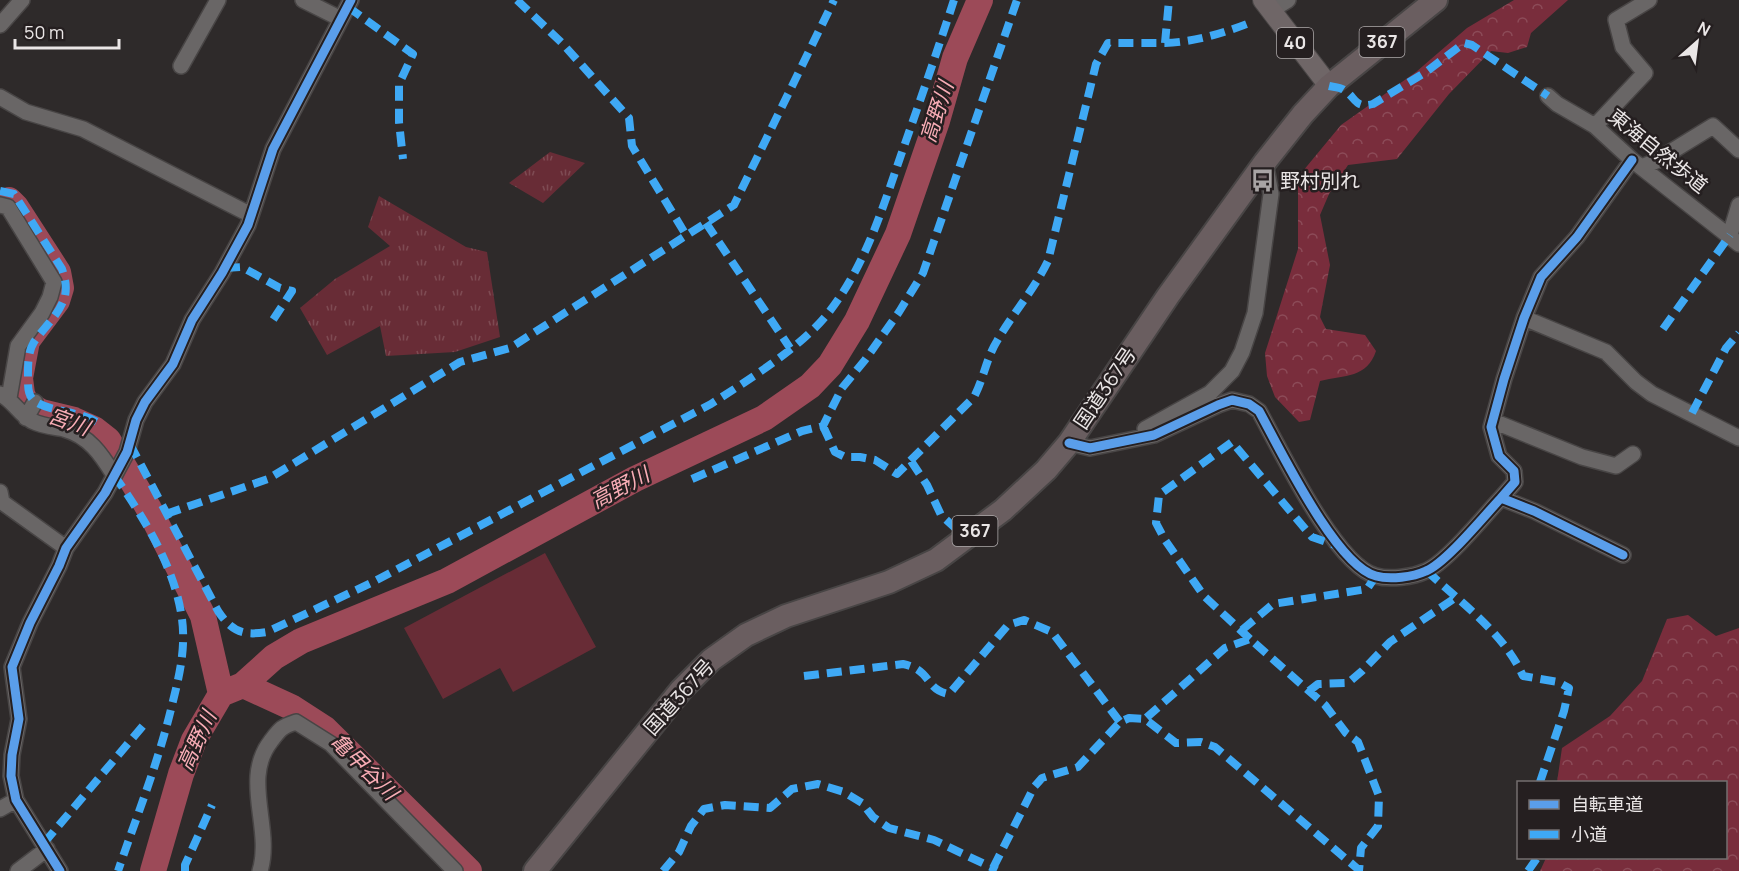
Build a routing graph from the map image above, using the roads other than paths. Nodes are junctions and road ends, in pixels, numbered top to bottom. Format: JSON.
{"nodes":[{"id":1,"x":22,"y":0,"type":"edge"},
{"id":2,"x":218,"y":0,"type":"edge"},
{"id":3,"x":303,"y":0,"type":"edge"},
{"id":4,"x":351,"y":0,"type":"edge"},
{"id":5,"x":1288,"y":0,"type":"edge"},
{"id":6,"x":1436,"y":0,"type":"edge"},
{"id":7,"x":1649,"y":0,"type":"edge"},
{"id":8,"x":1266,"y":5,"type":"edge"},
{"id":9,"x":341,"y":19,"type":"junction"},
{"id":10,"x":0,"y":24,"type":"edge"},
{"id":11,"x":181,"y":66,"type":"dead end"},
{"id":12,"x":1329,"y":86,"type":"junction"},
{"id":13,"x":1548,"y":96,"type":"dead end"},
{"id":14,"x":0,"y":97,"type":"edge"},
{"id":15,"x":1595,"y":126,"type":"junction"},
{"id":16,"x":1739,"y":150,"type":"edge"},
{"id":17,"x":1265,"y":162,"type":"junction"},
{"id":18,"x":1637,"y":164,"type":"junction"},
{"id":19,"x":0,"y":205,"type":"edge"},
{"id":20,"x":1739,"y":205,"type":"edge"},
{"id":21,"x":251,"y":216,"type":"junction"},
{"id":22,"x":1734,"y":239,"type":"edge"},
{"id":23,"x":1524,"y":318,"type":"junction"},
{"id":24,"x":4,"y":396,"type":"edge"},
{"id":25,"x":1493,"y":421,"type":"junction"},
{"id":26,"x":1739,"y":438,"type":"edge"},
{"id":27,"x":1124,"y":442,"type":"junction"},
{"id":28,"x":1069,"y":443,"type":"junction"},
{"id":29,"x":1633,"y":454,"type":"dead end"},
{"id":30,"x":116,"y":472,"type":"junction"},
{"id":31,"x":1501,"y":498,"type":"junction"},
{"id":32,"x":1,"y":500,"type":"edge"},
{"id":33,"x":66,"y":548,"type":"junction"},
{"id":34,"x":1623,"y":555,"type":"dead end"},
{"id":35,"x":16,"y":800,"type":"junction"},
{"id":36,"x":0,"y":809,"type":"edge"},
{"id":37,"x":47,"y":849,"type":"junction"},
{"id":38,"x":536,"y":870,"type":"edge"},
{"id":39,"x":18,"y":871,"type":"edge"},
{"id":40,"x":60,"y":871,"type":"edge"},
{"id":41,"x":260,"y":871,"type":"edge"},
{"id":42,"x":455,"y":871,"type":"edge"}],
"edges":[{"from":1,"to":10,"type":"street"},
{"from":2,"to":11,"type":"street"},
{"from":3,"to":9,"type":"street"},
{"from":4,"to":9,"type":"street"},
{"from":5,"to":8,"type":"street"},
{"from":6,"to":12,"type":"highway","name":"国道367号","number":"367"},
{"from":7,"to":15,"type":"street"},
{"from":8,"to":12,"type":"main road","number":"40"},
{"from":9,"to":21,"type":"street"},
{"from":12,"to":17,"type":"highway","name":"国道367号","number":"367"},
{"from":13,"to":15,"type":"street","name":"東海自然歩道"},
{"from":14,"to":21,"type":"street"},
{"from":15,"to":18,"type":"street","name":"東海自然歩道"},
{"from":16,"to":18,"type":"street"},
{"from":17,"to":27,"type":"street"},
{"from":17,"to":28,"type":"highway","name":"国道367号","number":"367"},
{"from":18,"to":22,"type":"street","name":"東海自然歩道"},
{"from":18,"to":23,"type":"street"},
{"from":19,"to":24,"type":"street"},
{"from":20,"to":22,"type":"street"},
{"from":21,"to":30,"type":"street"},
{"from":23,"to":25,"type":"street"},
{"from":23,"to":26,"type":"street"},
{"from":24,"to":30,"type":"street"},
{"from":25,"to":29,"type":"street"},
{"from":25,"to":31,"type":"street"},
{"from":27,"to":28,"type":"street"},
{"from":27,"to":31,"type":"street"},
{"from":28,"to":38,"type":"highway","name":"国道367号","number":"367"},
{"from":30,"to":33,"type":"street"},
{"from":31,"to":34,"type":"street"},
{"from":32,"to":33,"type":"street"},
{"from":33,"to":35,"type":"street"},
{"from":35,"to":36,"type":"street"},
{"from":35,"to":37,"type":"street"},
{"from":37,"to":39,"type":"street"},
{"from":37,"to":40,"type":"street"},
{"from":41,"to":42,"type":"street"}]}
